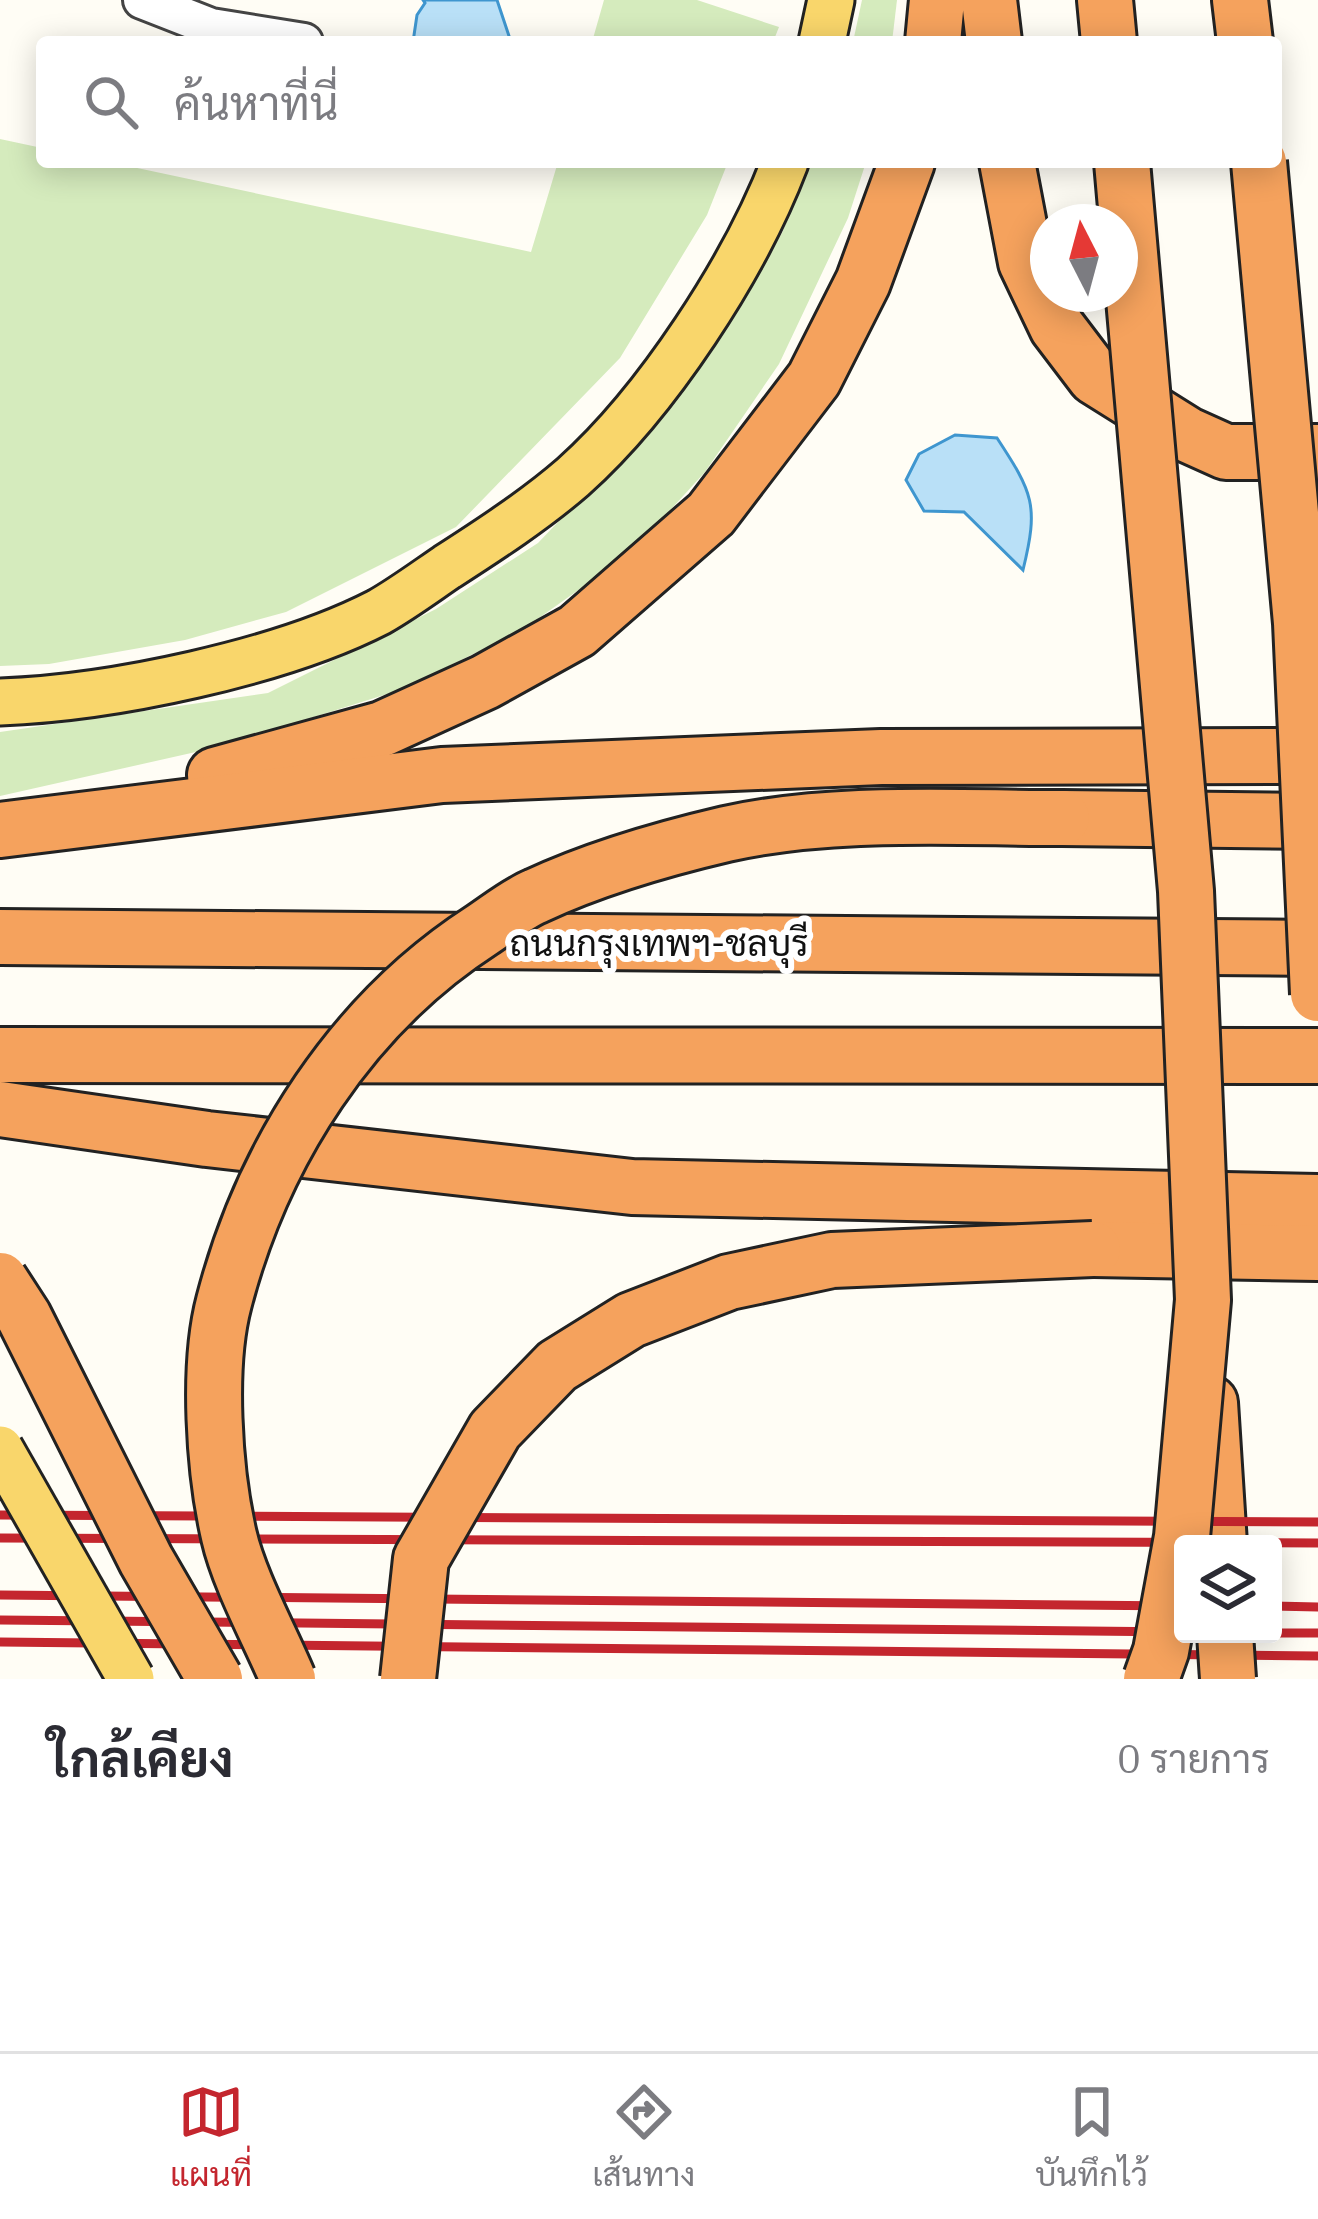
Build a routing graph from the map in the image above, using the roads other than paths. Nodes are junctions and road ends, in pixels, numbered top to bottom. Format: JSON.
{"nodes":[{"id":1,"x":142,"y":0,"type":"edge"},
{"id":2,"x":831,"y":0,"type":"edge"},
{"id":3,"x":937,"y":0,"type":"edge"},
{"id":4,"x":989,"y":0,"type":"edge"},
{"id":5,"x":1105,"y":0,"type":"edge"},
{"id":6,"x":1240,"y":0,"type":"edge"},
{"id":7,"x":267,"y":36,"type":"edge"},
{"id":8,"x":823,"y":36,"type":"edge"},
{"id":9,"x":934,"y":36,"type":"edge"},
{"id":10,"x":993,"y":36,"type":"edge"},
{"id":11,"x":1108,"y":36,"type":"edge"},
{"id":12,"x":1244,"y":36,"type":"edge"},
{"id":13,"x":783,"y":168,"type":"edge"},
{"id":14,"x":905,"y":168,"type":"edge"},
{"id":15,"x":1008,"y":168,"type":"edge"},
{"id":16,"x":1123,"y":168,"type":"edge"},
{"id":17,"x":1260,"y":168,"type":"edge"},
{"id":18,"x":1318,"y":452,"type":"edge"},
{"id":19,"x":0,"y":702,"type":"edge"},
{"id":20,"x":1318,"y":756,"type":"edge"},
{"id":21,"x":1318,"y":821,"type":"edge"},
{"id":22,"x":17,"y":827,"type":"edge"},
{"id":23,"x":0,"y":937,"type":"edge"},
{"id":24,"x":1318,"y":948,"type":"edge"},
{"id":25,"x":1318,"y":994,"type":"edge"},
{"id":26,"x":0,"y":1054,"type":"edge"},
{"id":27,"x":1318,"y":1056,"type":"edge"},
{"id":28,"x":0,"y":1109,"type":"edge"},
{"id":29,"x":1318,"y":1202,"type":"edge"},
{"id":30,"x":1318,"y":1253,"type":"edge"},
{"id":31,"x":0,"y":1280,"type":"edge"},
{"id":32,"x":1203,"y":1300,"type":"junction"},
{"id":33,"x":0,"y":1449,"type":"edge"},
{"id":34,"x":1218,"y":1535,"type":"edge"},
{"id":35,"x":1226,"y":1643,"type":"edge"},
{"id":36,"x":131,"y":1679,"type":"edge"},
{"id":37,"x":215,"y":1679,"type":"edge"},
{"id":38,"x":288,"y":1679,"type":"edge"},
{"id":39,"x":409,"y":1679,"type":"edge"},
{"id":40,"x":1150,"y":1679,"type":"edge"},
{"id":41,"x":1228,"y":1679,"type":"edge"}],
"edges":[{"from":1,"to":7,"type":"street"},
{"from":2,"to":8,"type":"main road"},
{"from":3,"to":9,"type":"highway"},
{"from":4,"to":10,"type":"highway"},
{"from":5,"to":11,"type":"highway"},
{"from":6,"to":12,"type":"highway"},
{"from":13,"to":19,"type":"main road"},
{"from":14,"to":22,"type":"highway"},
{"from":15,"to":18,"type":"highway"},
{"from":16,"to":32,"type":"highway","bridge":true},
{"from":17,"to":25,"type":"highway","bridge":true},
{"from":20,"to":22,"type":"highway"},
{"from":21,"to":38,"type":"highway","bridge":true},
{"from":23,"to":24,"type":"highway","name":"ถนนกรุงเทพฯ-ชลบุรี"},
{"from":26,"to":27,"type":"highway"},
{"from":28,"to":29,"type":"highway"},
{"from":30,"to":39,"type":"highway","bridge":true},
{"from":31,"to":37,"type":"highway","bridge":true},
{"from":32,"to":34,"type":"highway","bridge":true},
{"from":32,"to":40,"type":"highway","bridge":true},
{"from":33,"to":36,"type":"main road","bridge":true},
{"from":35,"to":41,"type":"highway","bridge":true}]}
